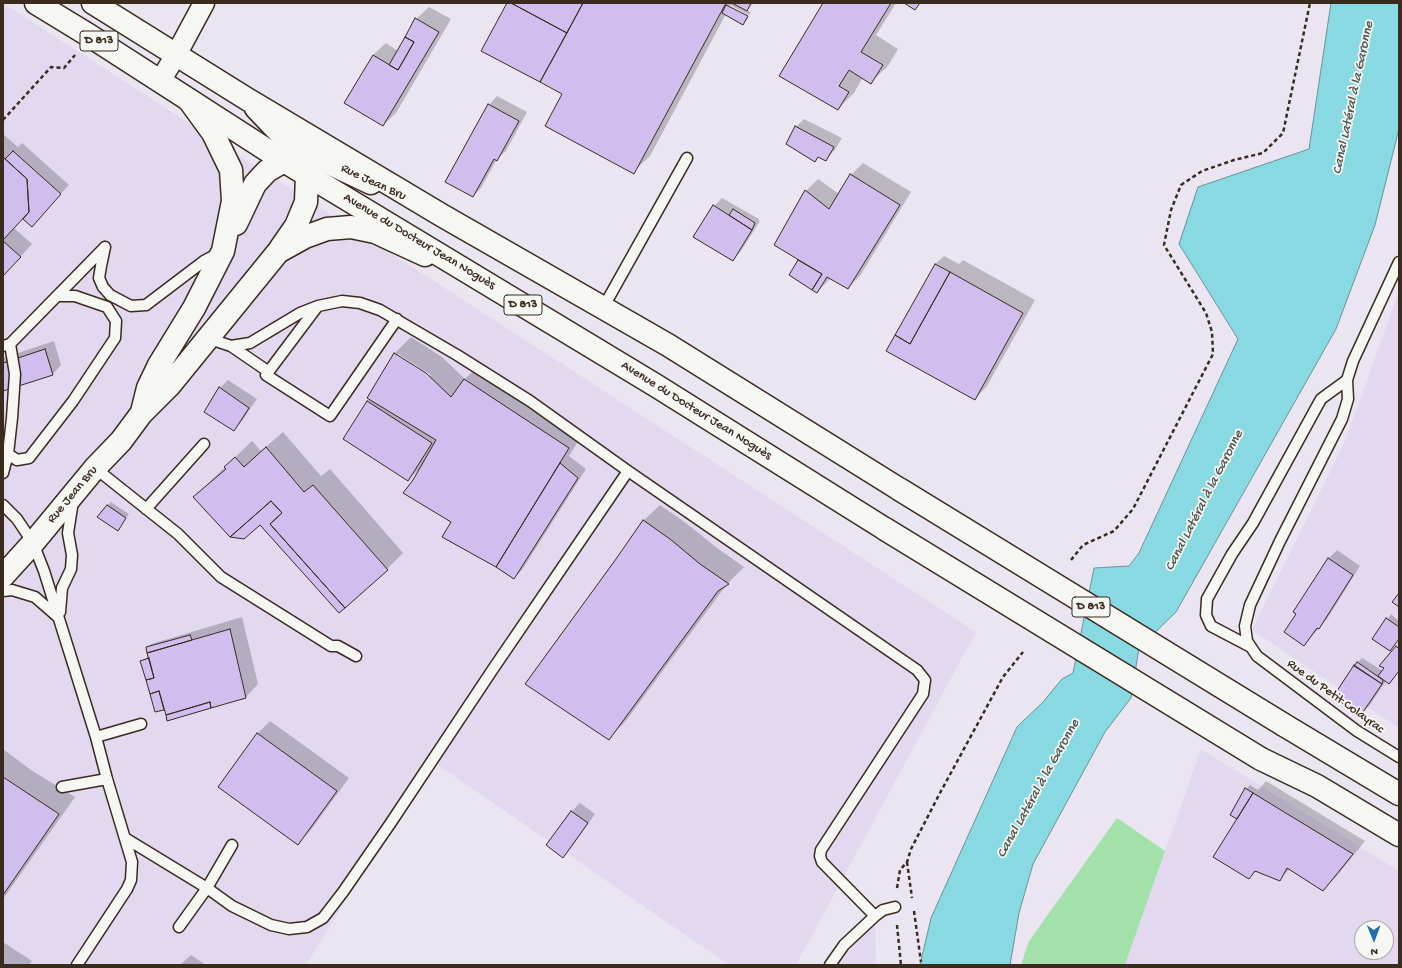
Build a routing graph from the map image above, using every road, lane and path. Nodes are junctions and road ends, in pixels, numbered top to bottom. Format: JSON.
{"nodes":[{"id":1,"x":36,"y":3,"type":"edge"},
{"id":2,"x":93,"y":3,"type":"edge"},
{"id":3,"x":204,"y":3,"type":"edge"},
{"id":4,"x":1310,"y":3,"type":"edge"},
{"id":5,"x":176,"y":55,"type":"junction"},
{"id":6,"x":64,"y":68,"type":"dead end"},
{"id":7,"x":160,"y":81,"type":"junction"},
{"id":8,"x":189,"y":99,"type":"junction"},
{"id":9,"x":247,"y":99,"type":"junction"},
{"id":10,"x":3,"y":120,"type":"edge"},
{"id":11,"x":687,"y":158,"type":"dead end"},
{"id":12,"x":298,"y":163,"type":"junction"},
{"id":13,"x":443,"y":216,"type":"junction"},
{"id":14,"x":223,"y":251,"type":"junction"},
{"id":15,"x":278,"y":252,"type":"junction"},
{"id":16,"x":1399,"y":262,"type":"edge"},
{"id":17,"x":490,"y":284,"type":"junction"},
{"id":18,"x":58,"y":296,"type":"junction"},
{"id":19,"x":318,"y":306,"type":"junction"},
{"id":20,"x":603,"y":308,"type":"junction"},
{"id":21,"x":397,"y":319,"type":"junction"},
{"id":22,"x":207,"y":338,"type":"junction"},
{"id":23,"x":7,"y":345,"type":"edge"},
{"id":24,"x":231,"y":346,"type":"junction"},
{"id":25,"x":269,"y":372,"type":"junction"},
{"id":26,"x":1347,"y":380,"type":"junction"},
{"id":27,"x":141,"y":414,"type":"junction"},
{"id":28,"x":204,"y":444,"type":"dead end"},
{"id":29,"x":8,"y":454,"type":"junction"},
{"id":30,"x":95,"y":468,"type":"junction"},
{"id":31,"x":628,"y":471,"type":"junction"},
{"id":32,"x":3,"y":473,"type":"edge"},
{"id":33,"x":74,"y":494,"type":"junction"},
{"id":34,"x":3,"y":505,"type":"edge"},
{"id":35,"x":146,"y":509,"type":"junction"},
{"id":36,"x":33,"y":543,"type":"junction"},
{"id":37,"x":1071,"y":560,"type":"dead end"},
{"id":38,"x":3,"y":576,"type":"edge"},
{"id":39,"x":3,"y":591,"type":"edge"},
{"id":40,"x":60,"y":618,"type":"junction"},
{"id":41,"x":1023,"y":652,"type":"dead end"},
{"id":42,"x":1254,"y":652,"type":"junction"},
{"id":43,"x":356,"y":656,"type":"dead end"},
{"id":44,"x":140,"y":724,"type":"dead end"},
{"id":45,"x":96,"y":737,"type":"junction"},
{"id":46,"x":1399,"y":757,"type":"edge"},
{"id":47,"x":107,"y":779,"type":"junction"},
{"id":48,"x":62,"y":786,"type":"dead end"},
{"id":49,"x":1399,"y":794,"type":"edge"},
{"id":50,"x":1399,"y":835,"type":"edge"},
{"id":51,"x":125,"y":838,"type":"junction"},
{"id":52,"x":232,"y":845,"type":"dead end"},
{"id":53,"x":207,"y":888,"type":"junction"},
{"id":54,"x":894,"y":907,"type":"junction"},
{"id":55,"x":875,"y":916,"type":"junction"},
{"id":56,"x":179,"y":927,"type":"dead end"},
{"id":57,"x":77,"y":965,"type":"edge"},
{"id":58,"x":830,"y":965,"type":"edge"},
{"id":59,"x":901,"y":965,"type":"edge"}],
"edges":[{"from":1,"to":7,"type":"main road","name":"Avenue du Docteur Jean Noguès","number":"D 813"},
{"from":2,"to":5,"type":"main road","number":"D 813"},
{"from":3,"to":5,"type":"street"},
{"from":4,"to":37,"type":"path"},
{"from":5,"to":7,"type":"street"},
{"from":5,"to":9,"type":"main road","number":"D 813"},
{"from":6,"to":10,"type":"path"},
{"from":7,"to":8,"type":"main road","name":"Avenue du Docteur Jean Noguès","number":"D 813"},
{"from":8,"to":12,"type":"main road","name":"Avenue du Docteur Jean Noguès","number":"D 813"},
{"from":8,"to":14,"type":"main road","name":"Rue Jean Bru"},
{"from":9,"to":12,"type":"main road"},
{"from":9,"to":13,"type":"main road","number":"D 813"},
{"from":11,"to":20,"type":"lane"},
{"from":12,"to":13,"type":"main road","name":"Rue Jean Bru"},
{"from":12,"to":14,"type":"main road","name":"Rue Jean Bru"},
{"from":12,"to":15,"type":"main road","name":"Rue Jean Bru"},
{"from":12,"to":17,"type":"main road","name":"Avenue du Docteur Jean Noguès","number":"D 813"},
{"from":13,"to":20,"type":"main road","number":"D 813"},
{"from":14,"to":18,"type":"lane"},
{"from":14,"to":27,"type":"main road","name":"Rue Jean Bru"},
{"from":15,"to":17,"type":"main road","name":"Rue Jean Bru"},
{"from":15,"to":22,"type":"main road","name":"Rue Jean Bru"},
{"from":16,"to":26,"type":"lane"},
{"from":17,"to":50,"type":"main road","name":"Avenue du Docteur Jean Noguès","number":"D 813","bridge":true},
{"from":18,"to":23,"type":"lane"},
{"from":18,"to":29,"type":"lane"},
{"from":19,"to":21,"type":"lane"},
{"from":19,"to":24,"type":"lane"},
{"from":19,"to":25,"type":"lane"},
{"from":20,"to":49,"type":"main road","number":"D 813","bridge":true},
{"from":21,"to":25,"type":"lane"},
{"from":21,"to":31,"type":"lane"},
{"from":22,"to":24,"type":"lane"},
{"from":22,"to":27,"type":"main road","name":"Rue Jean Bru"},
{"from":23,"to":29,"type":"lane"},
{"from":24,"to":25,"type":"lane"},
{"from":26,"to":42,"type":"lane"},
{"from":26,"to":42,"type":"lane","name":"Rue du Petit Colayrac"},
{"from":27,"to":30,"type":"main road","name":"Rue Jean Bru"},
{"from":28,"to":35,"type":"lane"},
{"from":29,"to":32,"type":"lane"},
{"from":30,"to":33,"type":"main road","name":"Rue Jean Bru"},
{"from":30,"to":35,"type":"lane"},
{"from":31,"to":53,"type":"lane"},
{"from":31,"to":55,"type":"lane"},
{"from":33,"to":36,"type":"main road","name":"Rue Jean Bru"},
{"from":33,"to":40,"type":"lane"},
{"from":34,"to":36,"type":"lane"},
{"from":35,"to":43,"type":"lane"},
{"from":36,"to":38,"type":"main road","name":"Rue Jean Bru"},
{"from":36,"to":40,"type":"lane"},
{"from":39,"to":40,"type":"lane"},
{"from":40,"to":45,"type":"lane"},
{"from":41,"to":54,"type":"path"},
{"from":42,"to":46,"type":"lane","name":"Rue du Petit Colayrac"},
{"from":44,"to":45,"type":"lane"},
{"from":45,"to":47,"type":"lane"},
{"from":47,"to":48,"type":"lane"},
{"from":47,"to":51,"type":"lane"},
{"from":51,"to":53,"type":"lane"},
{"from":51,"to":57,"type":"lane"},
{"from":52,"to":53,"type":"lane"},
{"from":53,"to":56,"type":"lane"},
{"from":54,"to":55,"type":"lane"},
{"from":54,"to":59,"type":"path"},
{"from":55,"to":58,"type":"lane"}]}
